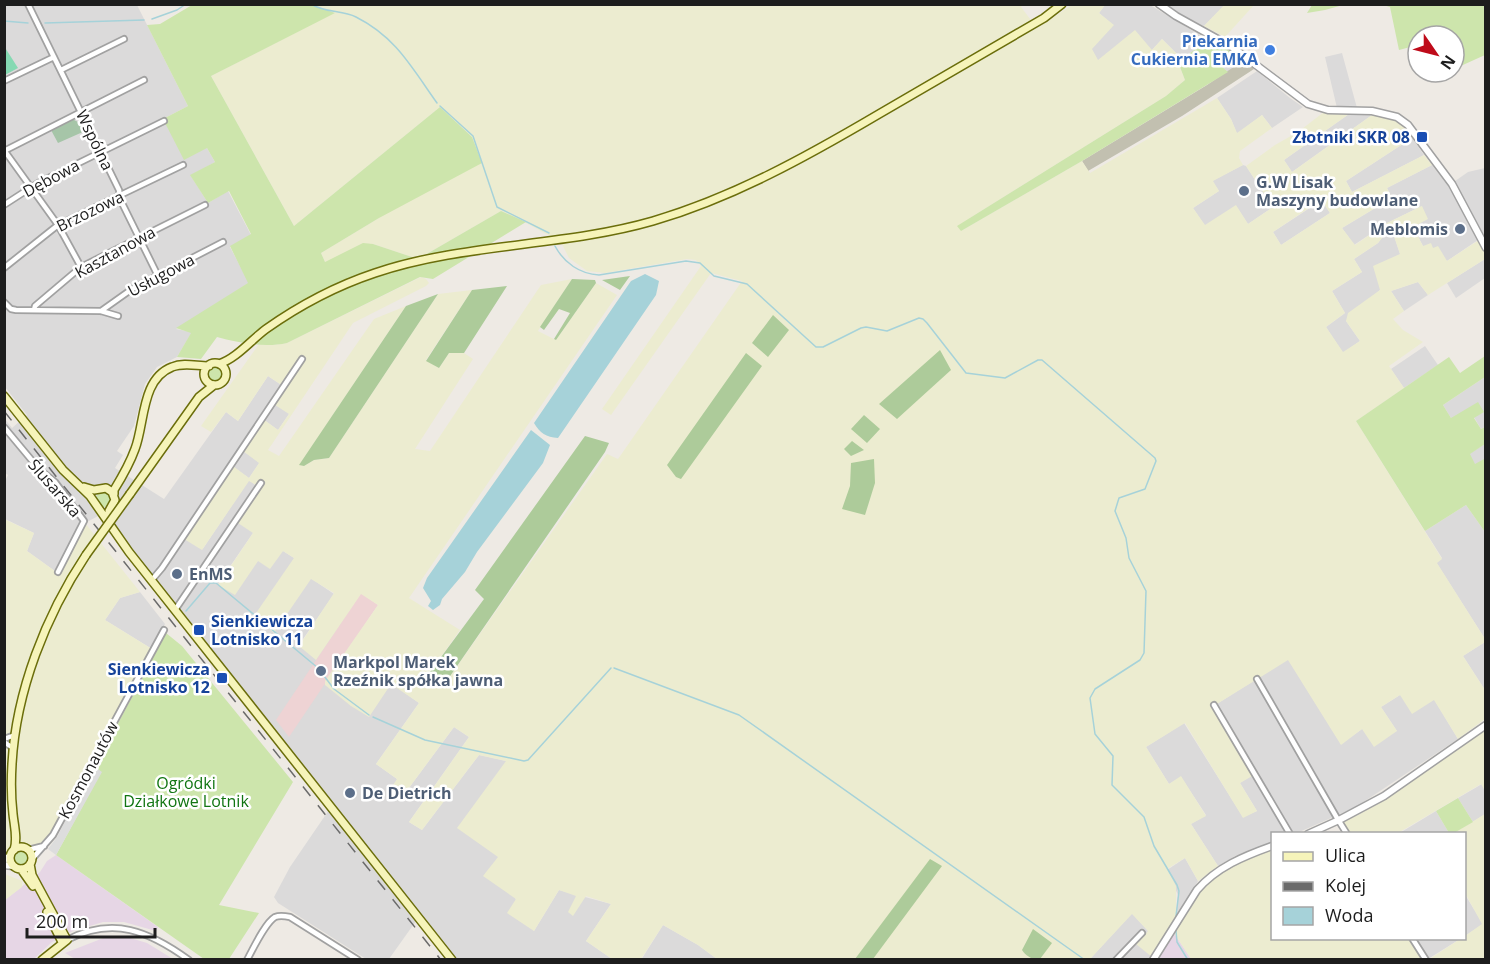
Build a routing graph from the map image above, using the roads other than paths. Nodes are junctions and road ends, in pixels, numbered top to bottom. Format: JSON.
{"nodes":[{"id":1,"x":28,"y":4,"type":"edge"},
{"id":2,"x":1062,"y":4,"type":"edge"},
{"id":3,"x":1159,"y":4,"type":"edge"},
{"id":4,"x":124,"y":39,"type":"dead end"},
{"id":5,"x":54,"y":57,"type":"junction"},
{"id":6,"x":61,"y":70,"type":"junction"},
{"id":7,"x":144,"y":80,"type":"dead end"},
{"id":8,"x":4,"y":81,"type":"edge"},
{"id":9,"x":81,"y":112,"type":"junction"},
{"id":10,"x":164,"y":121,"type":"dead end"},
{"id":11,"x":5,"y":150,"type":"edge"},
{"id":12,"x":101,"y":152,"type":"junction"},
{"id":13,"x":183,"y":165,"type":"dead end"},
{"id":14,"x":31,"y":187,"type":"junction"},
{"id":15,"x":120,"y":195,"type":"junction"},
{"id":16,"x":4,"y":205,"type":"edge"},
{"id":17,"x":205,"y":205,"type":"dead end"},
{"id":18,"x":58,"y":225,"type":"junction"},
{"id":19,"x":140,"y":238,"type":"junction"},
{"id":20,"x":224,"y":242,"type":"dead end"},
{"id":21,"x":1485,"y":248,"type":"edge"},
{"id":22,"x":81,"y":267,"type":"junction"},
{"id":23,"x":4,"y":268,"type":"edge"},
{"id":24,"x":158,"y":276,"type":"junction"},
{"id":25,"x":4,"y":302,"type":"edge"},
{"id":26,"x":34,"y":310,"type":"junction"},
{"id":27,"x":101,"y":311,"type":"junction"},
{"id":28,"x":118,"y":316,"type":"dead end"},
{"id":29,"x":235,"y":355,"type":"junction"},
{"id":30,"x":302,"y":359,"type":"dead end"},
{"id":31,"x":219,"y":364,"type":"junction"},
{"id":32,"x":192,"y":365,"type":"junction"},
{"id":33,"x":209,"y":366,"type":"junction"},
{"id":34,"x":226,"y":371,"type":"junction"},
{"id":35,"x":205,"y":377,"type":"junction"},
{"id":36,"x":214,"y":385,"type":"junction"},
{"id":37,"x":4,"y":396,"type":"edge"},
{"id":38,"x":199,"y":397,"type":"junction"},
{"id":39,"x":4,"y":427,"type":"edge"},
{"id":40,"x":123,"y":473,"type":"junction"},
{"id":41,"x":261,"y":483,"type":"dead end"},
{"id":42,"x":79,"y":485,"type":"junction"},
{"id":43,"x":106,"y":488,"type":"junction"},
{"id":44,"x":97,"y":490,"type":"junction"},
{"id":45,"x":114,"y":494,"type":"junction"},
{"id":46,"x":93,"y":499,"type":"junction"},
{"id":47,"x":111,"y":507,"type":"junction"},
{"id":48,"x":100,"y":509,"type":"junction"},
{"id":49,"x":110,"y":524,"type":"junction"},
{"id":50,"x":58,"y":572,"type":"dead end"},
{"id":51,"x":151,"y":581,"type":"junction"},
{"id":52,"x":175,"y":610,"type":"junction"},
{"id":53,"x":164,"y":630,"type":"dead end"},
{"id":54,"x":1257,"y":679,"type":"dead end"},
{"id":55,"x":1214,"y":705,"type":"dead end"},
{"id":56,"x":1485,"y":725,"type":"edge"},
{"id":57,"x":15,"y":735,"type":"junction"},
{"id":58,"x":4,"y":740,"type":"edge"},
{"id":59,"x":14,"y":748,"type":"junction"},
{"id":60,"x":1339,"y":820,"type":"junction"},
{"id":61,"x":15,"y":832,"type":"junction"},
{"id":62,"x":1289,"y":832,"type":"edge"},
{"id":63,"x":1312,"y":832,"type":"edge"},
{"id":64,"x":1346,"y":832,"type":"edge"},
{"id":65,"x":44,"y":846,"type":"junction"},
{"id":66,"x":1271,"y":846,"type":"edge"},
{"id":67,"x":26,"y":849,"type":"junction"},
{"id":68,"x":8,"y":858,"type":"edge"},
{"id":69,"x":31,"y":862,"type":"junction"},
{"id":70,"x":17,"y":868,"type":"junction"},
{"id":71,"x":1142,"y":933,"type":"dead end"},
{"id":72,"x":1414,"y":940,"type":"edge"},
{"id":73,"x":64,"y":941,"type":"junction"},
{"id":74,"x":42,"y":960,"type":"edge"},
{"id":75,"x":189,"y":960,"type":"edge"},
{"id":76,"x":247,"y":960,"type":"edge"},
{"id":77,"x":358,"y":960,"type":"edge"},
{"id":78,"x":452,"y":960,"type":"edge"},
{"id":79,"x":1116,"y":960,"type":"edge"},
{"id":80,"x":1154,"y":960,"type":"edge"},
{"id":81,"x":1426,"y":960,"type":"edge"}],
"edges":[{"from":1,"to":5,"type":"street","name":"Wspólna"},
{"from":2,"to":29,"type":"main road"},
{"from":3,"to":21,"type":"street"},
{"from":4,"to":6,"type":"street"},
{"from":5,"to":6,"type":"street","name":"Wspólna"},
{"from":5,"to":8,"type":"street"},
{"from":6,"to":9,"type":"street","name":"Wspólna"},
{"from":7,"to":9,"type":"street"},
{"from":9,"to":11,"type":"street"},
{"from":9,"to":12,"type":"street","name":"Wspólna"},
{"from":10,"to":12,"type":"street","name":"Dębowa"},
{"from":11,"to":14,"type":"street"},
{"from":12,"to":14,"type":"street","name":"Dębowa"},
{"from":12,"to":15,"type":"street","name":"Wspólna"},
{"from":13,"to":15,"type":"street","name":"Brzozowa"},
{"from":14,"to":16,"type":"street","name":"Dębowa"},
{"from":14,"to":18,"type":"street"},
{"from":15,"to":18,"type":"street","name":"Brzozowa"},
{"from":15,"to":19,"type":"street","name":"Wspólna"},
{"from":17,"to":19,"type":"street","name":"Kasztanowa"},
{"from":18,"to":22,"type":"street"},
{"from":18,"to":23,"type":"street","name":"Brzozowa"},
{"from":19,"to":22,"type":"street","name":"Kasztanowa"},
{"from":19,"to":24,"type":"street","name":"Wspólna"},
{"from":20,"to":24,"type":"street","name":"Usługowa"},
{"from":22,"to":26,"type":"street","name":"Kasztanowa"},
{"from":24,"to":27,"type":"street","name":"Usługowa"},
{"from":25,"to":26,"type":"street"},
{"from":26,"to":27,"type":"street"},
{"from":27,"to":28,"type":"street"},
{"from":29,"to":31,"type":"main road"},
{"from":29,"to":34,"type":"main road"},
{"from":30,"to":51,"type":"street"},
{"from":31,"to":33,"type":"main road"},
{"from":31,"to":34,"type":"main road"},
{"from":32,"to":33,"type":"main road"},
{"from":32,"to":35,"type":"main road"},
{"from":32,"to":40,"type":"main road"},
{"from":33,"to":35,"type":"main road"},
{"from":34,"to":36,"type":"main road"},
{"from":35,"to":36,"type":"main road"},
{"from":35,"to":38,"type":"main road"},
{"from":36,"to":38,"type":"main road"},
{"from":37,"to":42,"type":"main road"},
{"from":38,"to":57,"type":"main road","bridge":true},
{"from":39,"to":50,"type":"street","name":"Ślusarska"},
{"from":40,"to":43,"type":"main road"},
{"from":40,"to":45,"type":"main road"},
{"from":41,"to":52,"type":"street"},
{"from":42,"to":44,"type":"main road"},
{"from":42,"to":46,"type":"main road"},
{"from":43,"to":44,"type":"main road"},
{"from":43,"to":45,"type":"main road"},
{"from":44,"to":46,"type":"main road"},
{"from":45,"to":47,"type":"main road"},
{"from":46,"to":48,"type":"main road"},
{"from":47,"to":48,"type":"main road"},
{"from":47,"to":49,"type":"main road"},
{"from":48,"to":49,"type":"main road"},
{"from":49,"to":51,"type":"main road"},
{"from":51,"to":52,"type":"main road"},
{"from":52,"to":78,"type":"main road"},
{"from":53,"to":65,"type":"street","name":"Kosmonautów"},
{"from":54,"to":60,"type":"street"},
{"from":55,"to":62,"type":"street"},
{"from":56,"to":60,"type":"street"},
{"from":57,"to":58,"type":"street"},
{"from":57,"to":59,"type":"main road"},
{"from":58,"to":59,"type":"street"},
{"from":59,"to":61,"type":"main road"},
{"from":60,"to":63,"type":"street"},
{"from":60,"to":64,"type":"street"},
{"from":61,"to":67,"type":"main road"},
{"from":61,"to":68,"type":"main road"},
{"from":65,"to":67,"type":"street"},
{"from":65,"to":69,"type":"street","name":"Kosmonautów"},
{"from":66,"to":80,"type":"street"},
{"from":67,"to":68,"type":"main road"},
{"from":67,"to":69,"type":"main road"},
{"from":68,"to":70,"type":"main road"},
{"from":69,"to":70,"type":"main road"},
{"from":69,"to":73,"type":"main road"},
{"from":70,"to":73,"type":"main road"},
{"from":71,"to":79,"type":"street"},
{"from":72,"to":81,"type":"street"},
{"from":73,"to":74,"type":"main road"},
{"from":73,"to":75,"type":"street"},
{"from":76,"to":77,"type":"street"}]}
